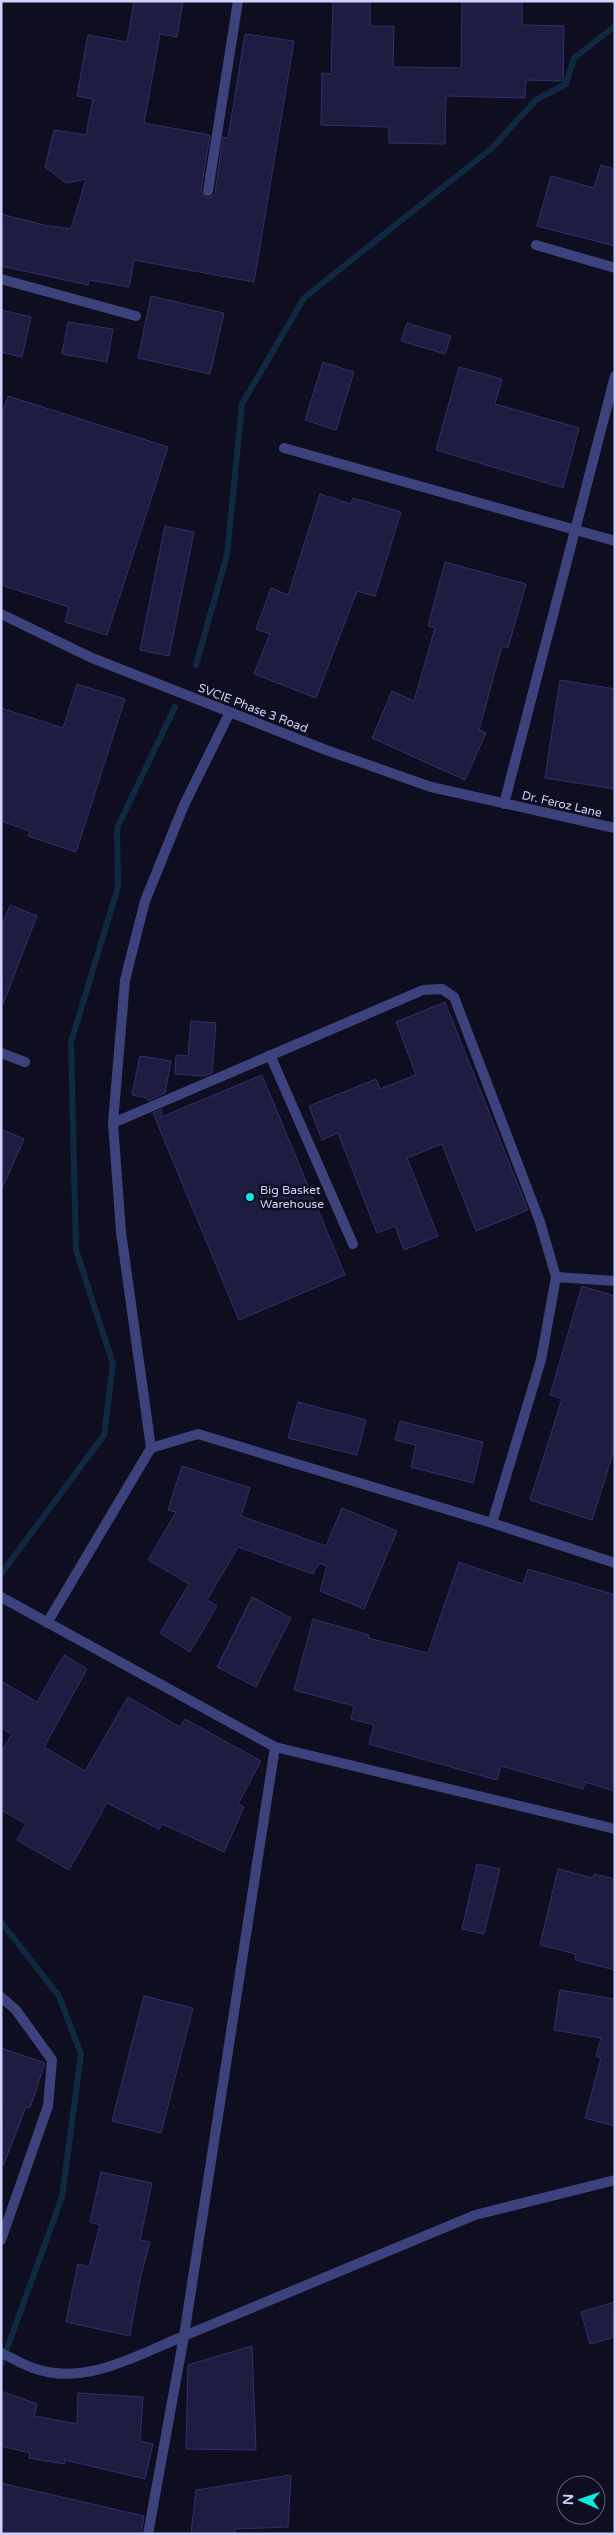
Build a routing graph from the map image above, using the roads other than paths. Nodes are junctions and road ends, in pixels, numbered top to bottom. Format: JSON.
{"nodes":[{"id":1,"x":238,"y":1,"type":"edge"},
{"id":2,"x":208,"y":191,"type":"dead end"},
{"id":3,"x":536,"y":245,"type":"dead end"},
{"id":4,"x":615,"y":268,"type":"edge"},
{"id":5,"x":1,"y":278,"type":"edge"},
{"id":6,"x":136,"y":316,"type":"dead end"},
{"id":7,"x":615,"y":376,"type":"edge"},
{"id":8,"x":284,"y":448,"type":"dead end"},
{"id":9,"x":574,"y":529,"type":"junction"},
{"id":10,"x":615,"y":541,"type":"edge"},
{"id":11,"x":1,"y":614,"type":"edge"},
{"id":12,"x":230,"y":712,"type":"junction"},
{"id":13,"x":504,"y":804,"type":"junction"},
{"id":14,"x":615,"y":828,"type":"edge"},
{"id":15,"x":1,"y":1053,"type":"edge"},
{"id":16,"x":270,"y":1055,"type":"junction"},
{"id":17,"x":25,"y":1062,"type":"dead end"},
{"id":18,"x":112,"y":1123,"type":"junction"},
{"id":19,"x":353,"y":1244,"type":"dead end"},
{"id":20,"x":556,"y":1278,"type":"junction"},
{"id":21,"x":615,"y":1281,"type":"edge"},
{"id":22,"x":151,"y":1448,"type":"junction"},
{"id":23,"x":492,"y":1523,"type":"junction"},
{"id":24,"x":615,"y":1563,"type":"edge"},
{"id":25,"x":1,"y":1597,"type":"edge"},
{"id":26,"x":47,"y":1623,"type":"junction"},
{"id":27,"x":275,"y":1748,"type":"junction"},
{"id":28,"x":615,"y":1829,"type":"edge"},
{"id":29,"x":1,"y":1997,"type":"edge"},
{"id":30,"x":615,"y":2180,"type":"edge"},
{"id":31,"x":1,"y":2240,"type":"edge"},
{"id":32,"x":184,"y":2336,"type":"junction"},
{"id":33,"x":1,"y":2353,"type":"edge"},
{"id":34,"x":148,"y":2534,"type":"edge"}],
"edges":[{"from":1,"to":2,"type":"street"},
{"from":3,"to":4,"type":"street"},
{"from":5,"to":6,"type":"street"},
{"from":7,"to":9,"type":"street"},
{"from":8,"to":9,"type":"street"},
{"from":9,"to":10,"type":"street"},
{"from":9,"to":13,"type":"street"},
{"from":11,"to":12,"type":"street","name":"SVCIE Phase 3 Road"},
{"from":12,"to":13,"type":"street","name":"SVCIE Phase 3 Road"},
{"from":12,"to":18,"type":"street"},
{"from":13,"to":14,"type":"street","name":"Dr. Feroz Lane"},
{"from":15,"to":17,"type":"street"},
{"from":16,"to":18,"type":"street"},
{"from":16,"to":19,"type":"street"},
{"from":16,"to":20,"type":"street"},
{"from":18,"to":22,"type":"street"},
{"from":20,"to":21,"type":"street"},
{"from":20,"to":23,"type":"street"},
{"from":22,"to":23,"type":"street"},
{"from":22,"to":26,"type":"street"},
{"from":23,"to":24,"type":"street"},
{"from":25,"to":26,"type":"street"},
{"from":26,"to":27,"type":"street"},
{"from":27,"to":28,"type":"street"},
{"from":27,"to":32,"type":"street"},
{"from":29,"to":31,"type":"street"},
{"from":30,"to":32,"type":"street"},
{"from":32,"to":33,"type":"street"},
{"from":32,"to":34,"type":"street"}]}
